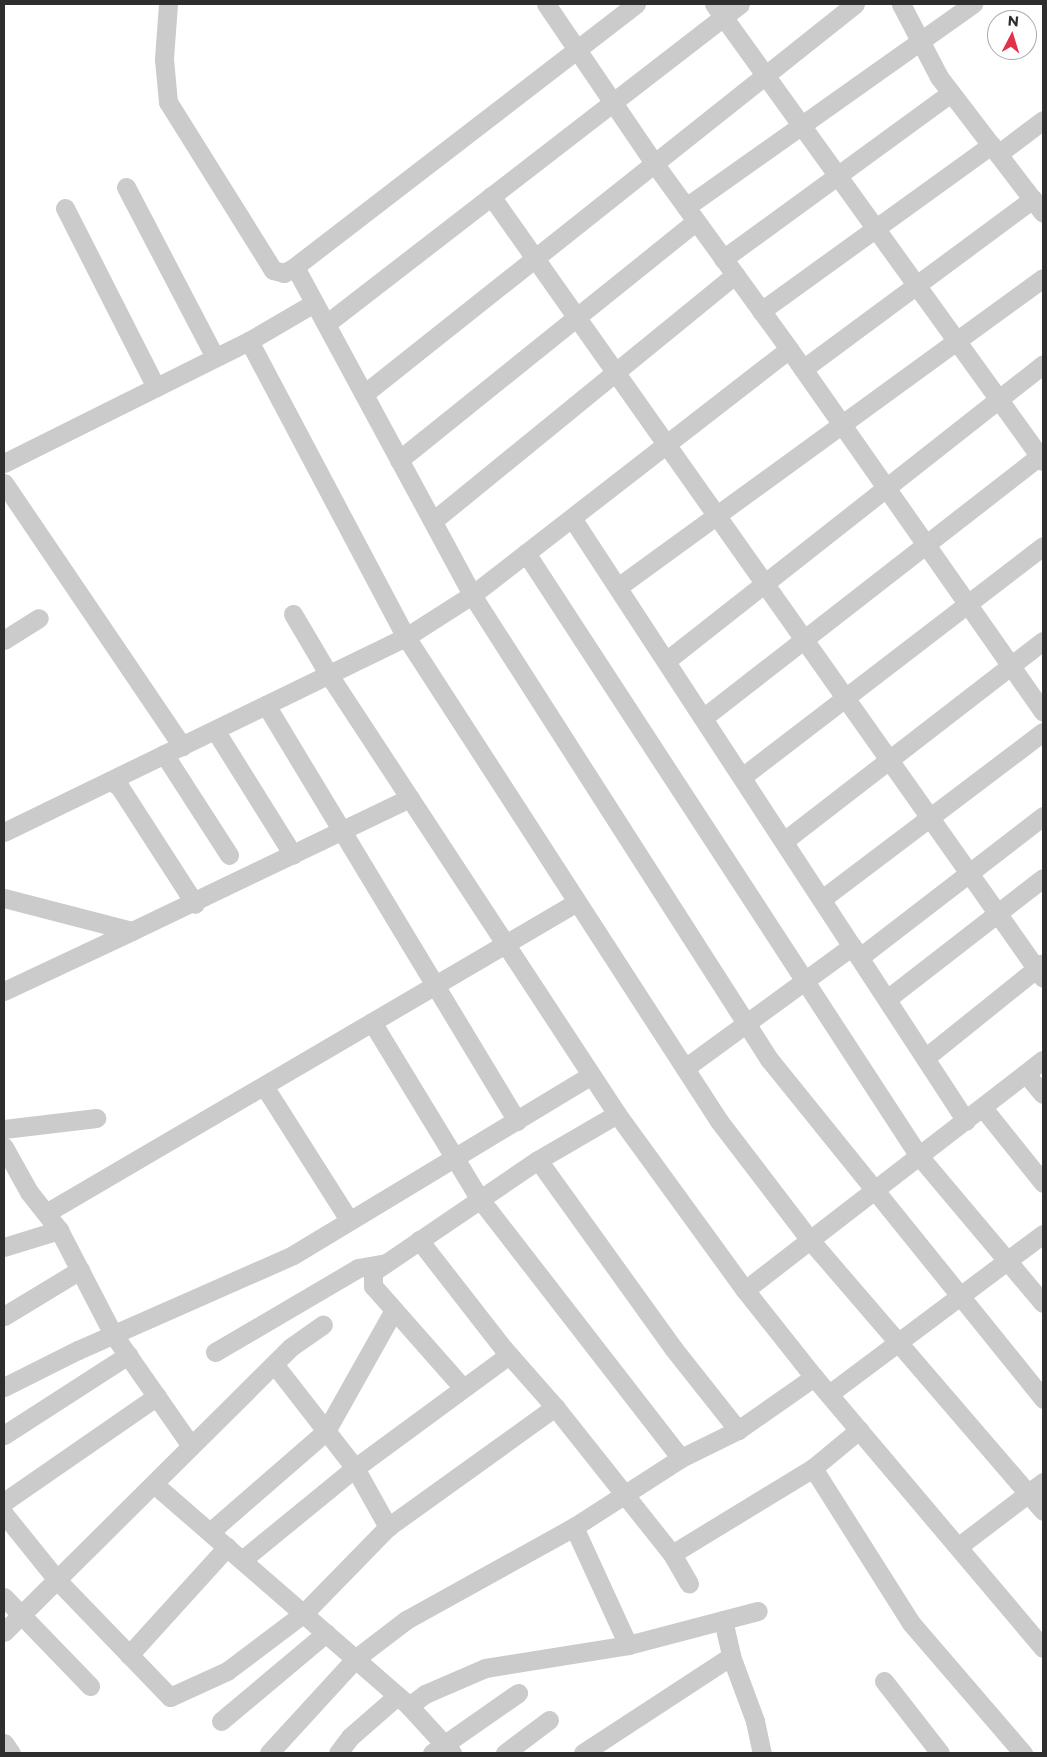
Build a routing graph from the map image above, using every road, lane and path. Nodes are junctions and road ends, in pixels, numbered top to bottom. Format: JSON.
{"nodes":[{"id":1,"x":168,"y":4,"type":"edge"},
{"id":2,"x":546,"y":4,"type":"edge"},
{"id":3,"x":636,"y":4,"type":"edge"},
{"id":4,"x":740,"y":4,"type":"edge"},
{"id":5,"x":855,"y":4,"type":"edge"},
{"id":6,"x":901,"y":4,"type":"edge"},
{"id":7,"x":973,"y":4,"type":"edge"},
{"id":8,"x":718,"y":10,"type":"edge"},
{"id":9,"x":920,"y":41,"type":"junction"},
{"id":10,"x":577,"y":50,"type":"junction"},
{"id":11,"x":764,"y":76,"type":"junction"},
{"id":12,"x":951,"y":93,"type":"junction"},
{"id":13,"x":613,"y":103,"type":"junction"},
{"id":14,"x":1043,"y":120,"type":"edge"},
{"id":15,"x":803,"y":124,"type":"junction"},
{"id":16,"x":994,"y":150,"type":"junction"},
{"id":17,"x":654,"y":163,"type":"junction"},
{"id":18,"x":839,"y":174,"type":"junction"},
{"id":19,"x":126,"y":188,"type":"dead end"},
{"id":20,"x":492,"y":196,"type":"junction"},
{"id":21,"x":1040,"y":206,"type":"edge"},
{"id":22,"x":65,"y":208,"type":"dead end"},
{"id":23,"x":691,"y":214,"type":"junction"},
{"id":24,"x":877,"y":227,"type":"junction"},
{"id":25,"x":535,"y":258,"type":"junction"},
{"id":26,"x":723,"y":259,"type":"junction"},
{"id":27,"x":295,"y":268,"type":"junction"},
{"id":28,"x":735,"y":275,"type":"junction"},
{"id":29,"x":1043,"y":278,"type":"edge"},
{"id":30,"x":918,"y":284,"type":"junction"},
{"id":31,"x":314,"y":303,"type":"junction"},
{"id":32,"x":761,"y":311,"type":"junction"},
{"id":33,"x":576,"y":317,"type":"junction"},
{"id":34,"x":326,"y":324,"type":"junction"},
{"id":35,"x":957,"y":340,"type":"junction"},
{"id":36,"x":248,"y":341,"type":"junction"},
{"id":37,"x":789,"y":349,"type":"junction"},
{"id":38,"x":215,"y":357,"type":"junction"},
{"id":39,"x":1043,"y":364,"type":"edge"},
{"id":40,"x":803,"y":369,"type":"junction"},
{"id":41,"x":616,"y":372,"type":"junction"},
{"id":42,"x":156,"y":386,"type":"junction"},
{"id":43,"x":364,"y":394,"type":"junction"},
{"id":44,"x":999,"y":399,"type":"junction"},
{"id":45,"x":842,"y":424,"type":"junction"},
{"id":46,"x":667,"y":444,"type":"junction"},
{"id":47,"x":1042,"y":456,"type":"edge"},
{"id":48,"x":399,"y":460,"type":"junction"},
{"id":49,"x":4,"y":463,"type":"edge"},
{"id":50,"x":4,"y":483,"type":"edge"},
{"id":51,"x":886,"y":488,"type":"junction"},
{"id":52,"x":717,"y":516,"type":"junction"},
{"id":53,"x":572,"y":518,"type":"junction"},
{"id":54,"x":432,"y":521,"type":"junction"},
{"id":55,"x":926,"y":544,"type":"junction"},
{"id":56,"x":1043,"y":546,"type":"edge"},
{"id":57,"x":526,"y":554,"type":"junction"},
{"id":58,"x":765,"y":584,"type":"junction"},
{"id":59,"x":618,"y":587,"type":"junction"},
{"id":60,"x":472,"y":595,"type":"junction"},
{"id":61,"x":968,"y":604,"type":"junction"},
{"id":62,"x":293,"y":614,"type":"dead end"},
{"id":63,"x":39,"y":618,"type":"dead end"},
{"id":64,"x":406,"y":637,"type":"junction"},
{"id":65,"x":804,"y":639,"type":"junction"},
{"id":66,"x":4,"y":640,"type":"edge"},
{"id":67,"x":1043,"y":641,"type":"edge"},
{"id":68,"x":666,"y":661,"type":"junction"},
{"id":69,"x":1011,"y":666,"type":"junction"},
{"id":70,"x":329,"y":675,"type":"junction"},
{"id":71,"x":845,"y":698,"type":"junction"},
{"id":72,"x":266,"y":705,"type":"junction"},
{"id":73,"x":1043,"y":712,"type":"edge"},
{"id":74,"x":703,"y":718,"type":"junction"},
{"id":75,"x":215,"y":730,"type":"junction"},
{"id":76,"x":1043,"y":732,"type":"edge"},
{"id":77,"x":182,"y":746,"type":"junction"},
{"id":78,"x":164,"y":754,"type":"junction"},
{"id":79,"x":889,"y":760,"type":"junction"},
{"id":80,"x":742,"y":777,"type":"junction"},
{"id":81,"x":110,"y":780,"type":"junction"},
{"id":82,"x":410,"y":798,"type":"junction"},
{"id":83,"x":1043,"y":816,"type":"edge"},
{"id":84,"x":930,"y":818,"type":"junction"},
{"id":85,"x":4,"y":832,"type":"edge"},
{"id":86,"x":342,"y":832,"type":"junction"},
{"id":87,"x":784,"y":841,"type":"junction"},
{"id":88,"x":229,"y":855,"type":"dead end"},
{"id":89,"x":293,"y":856,"type":"junction"},
{"id":90,"x":969,"y":873,"type":"junction"},
{"id":91,"x":1043,"y":878,"type":"edge"},
{"id":92,"x":4,"y":898,"type":"edge"},
{"id":93,"x":822,"y":899,"type":"junction"},
{"id":94,"x":578,"y":902,"type":"junction"},
{"id":95,"x":195,"y":904,"type":"junction"},
{"id":96,"x":998,"y":913,"type":"junction"},
{"id":97,"x":132,"y":931,"type":"junction"},
{"id":98,"x":505,"y":944,"type":"junction"},
{"id":99,"x":856,"y":952,"type":"junction"},
{"id":100,"x":1041,"y":970,"type":"edge"},
{"id":101,"x":804,"y":981,"type":"junction"},
{"id":102,"x":435,"y":985,"type":"junction"},
{"id":103,"x":4,"y":991,"type":"edge"},
{"id":104,"x":887,"y":999,"type":"junction"},
{"id":105,"x":372,"y":1022,"type":"junction"},
{"id":106,"x":746,"y":1023,"type":"junction"},
{"id":107,"x":925,"y":1058,"type":"junction"},
{"id":108,"x":1043,"y":1060,"type":"edge"},
{"id":109,"x":685,"y":1068,"type":"junction"},
{"id":110,"x":1026,"y":1074,"type":"junction"},
{"id":111,"x":591,"y":1075,"type":"junction"},
{"id":112,"x":264,"y":1086,"type":"junction"},
{"id":113,"x":1043,"y":1094,"type":"edge"},
{"id":114,"x":983,"y":1108,"type":"junction"},
{"id":115,"x":617,"y":1114,"type":"junction"},
{"id":116,"x":96,"y":1118,"type":"dead end"},
{"id":117,"x":518,"y":1120,"type":"junction"},
{"id":118,"x":966,"y":1121,"type":"junction"},
{"id":119,"x":4,"y":1129,"type":"edge"},
{"id":120,"x":4,"y":1147,"type":"edge"},
{"id":121,"x":454,"y":1156,"type":"junction"},
{"id":122,"x":919,"y":1156,"type":"junction"},
{"id":123,"x":538,"y":1160,"type":"junction"},
{"id":124,"x":1043,"y":1183,"type":"edge"},
{"id":125,"x":874,"y":1191,"type":"junction"},
{"id":126,"x":479,"y":1198,"type":"junction"},
{"id":127,"x":46,"y":1213,"type":"junction"},
{"id":128,"x":349,"y":1220,"type":"junction"},
{"id":129,"x":59,"y":1230,"type":"junction"},
{"id":130,"x":1043,"y":1234,"type":"edge"},
{"id":131,"x":419,"y":1240,"type":"junction"},
{"id":132,"x":810,"y":1240,"type":"junction"},
{"id":133,"x":4,"y":1247,"type":"edge"},
{"id":134,"x":1007,"y":1261,"type":"junction"},
{"id":135,"x":386,"y":1262,"type":"junction"},
{"id":136,"x":80,"y":1270,"type":"junction"},
{"id":137,"x":745,"y":1290,"type":"junction"},
{"id":138,"x":959,"y":1296,"type":"junction"},
{"id":139,"x":1043,"y":1303,"type":"edge"},
{"id":140,"x":394,"y":1310,"type":"junction"},
{"id":141,"x":4,"y":1316,"type":"edge"},
{"id":142,"x":323,"y":1325,"type":"dead end"},
{"id":143,"x":113,"y":1334,"type":"junction"},
{"id":144,"x":898,"y":1341,"type":"junction"},
{"id":145,"x":215,"y":1352,"type":"dead end"},
{"id":146,"x":509,"y":1354,"type":"junction"},
{"id":147,"x":128,"y":1355,"type":"junction"},
{"id":148,"x":274,"y":1364,"type":"junction"},
{"id":149,"x":814,"y":1378,"type":"junction"},
{"id":150,"x":4,"y":1387,"type":"edge"},
{"id":151,"x":463,"y":1388,"type":"junction"},
{"id":152,"x":829,"y":1394,"type":"junction"},
{"id":153,"x":157,"y":1396,"type":"junction"},
{"id":154,"x":1043,"y":1399,"type":"edge"},
{"id":155,"x":556,"y":1407,"type":"junction"},
{"id":156,"x":738,"y":1430,"type":"junction"},
{"id":157,"x":859,"y":1430,"type":"junction"},
{"id":158,"x":326,"y":1431,"type":"junction"},
{"id":159,"x":4,"y":1435,"type":"edge"},
{"id":160,"x":192,"y":1446,"type":"junction"},
{"id":161,"x":681,"y":1458,"type":"junction"},
{"id":162,"x":355,"y":1468,"type":"junction"},
{"id":163,"x":813,"y":1468,"type":"junction"},
{"id":164,"x":1043,"y":1482,"type":"edge"},
{"id":165,"x":154,"y":1484,"type":"junction"},
{"id":166,"x":1028,"y":1494,"type":"junction"},
{"id":167,"x":625,"y":1495,"type":"junction"},
{"id":168,"x":4,"y":1502,"type":"edge"},
{"id":169,"x":1043,"y":1512,"type":"edge"},
{"id":170,"x":4,"y":1514,"type":"edge"},
{"id":171,"x":388,"y":1527,"type":"junction"},
{"id":172,"x":574,"y":1527,"type":"junction"},
{"id":173,"x":210,"y":1532,"type":"junction"},
{"id":174,"x":959,"y":1546,"type":"junction"},
{"id":175,"x":227,"y":1547,"type":"junction"},
{"id":176,"x":672,"y":1554,"type":"junction"},
{"id":177,"x":242,"y":1560,"type":"junction"},
{"id":178,"x":58,"y":1581,"type":"junction"},
{"id":179,"x":688,"y":1583,"type":"dead end"},
{"id":180,"x":4,"y":1597,"type":"edge"},
{"id":181,"x":758,"y":1611,"type":"dead end"},
{"id":182,"x":304,"y":1613,"type":"junction"},
{"id":183,"x":22,"y":1616,"type":"junction"},
{"id":184,"x":723,"y":1620,"type":"junction"},
{"id":185,"x":4,"y":1632,"type":"edge"},
{"id":186,"x":326,"y":1633,"type":"junction"},
{"id":187,"x":628,"y":1646,"type":"junction"},
{"id":188,"x":1043,"y":1648,"type":"edge"},
{"id":189,"x":129,"y":1655,"type":"junction"},
{"id":190,"x":731,"y":1656,"type":"junction"},
{"id":191,"x":355,"y":1659,"type":"junction"},
{"id":192,"x":884,"y":1681,"type":"dead end"},
{"id":193,"x":90,"y":1686,"type":"dead end"},
{"id":194,"x":518,"y":1693,"type":"dead end"},
{"id":195,"x":403,"y":1701,"type":"junction"},
{"id":196,"x":549,"y":1720,"type":"dead end"},
{"id":197,"x":221,"y":1721,"type":"dead end"},
{"id":198,"x":4,"y":1743,"type":"edge"},
{"id":199,"x":605,"y":1747,"type":"edge"},
{"id":200,"x":442,"y":1750,"type":"edge"},
{"id":201,"x":11,"y":1753,"type":"edge"},
{"id":202,"x":270,"y":1753,"type":"edge"},
{"id":203,"x":338,"y":1753,"type":"edge"},
{"id":204,"x":505,"y":1753,"type":"edge"},
{"id":205,"x":584,"y":1753,"type":"edge"},
{"id":206,"x":762,"y":1753,"type":"edge"},
{"id":207,"x":940,"y":1753,"type":"edge"},
{"id":208,"x":1023,"y":1753,"type":"edge"}],
"edges":[{"from":1,"to":27,"type":"street"},
{"from":2,"to":10,"type":"street"},
{"from":3,"to":10,"type":"street"},
{"from":4,"to":8,"type":"street"},
{"from":5,"to":11,"type":"street"},
{"from":6,"to":9,"type":"street"},
{"from":7,"to":9,"type":"street"},
{"from":8,"to":11,"type":"street"},
{"from":8,"to":13,"type":"street"},
{"from":9,"to":12,"type":"street"},
{"from":9,"to":15,"type":"street"},
{"from":10,"to":13,"type":"street"},
{"from":10,"to":27,"type":"street"},
{"from":11,"to":15,"type":"street"},
{"from":11,"to":17,"type":"street"},
{"from":12,"to":16,"type":"street"},
{"from":12,"to":18,"type":"street"},
{"from":13,"to":17,"type":"street"},
{"from":13,"to":20,"type":"street"},
{"from":14,"to":16,"type":"street"},
{"from":15,"to":18,"type":"street"},
{"from":15,"to":23,"type":"street"},
{"from":16,"to":21,"type":"street"},
{"from":16,"to":24,"type":"street"},
{"from":17,"to":23,"type":"street"},
{"from":17,"to":25,"type":"street"},
{"from":18,"to":24,"type":"street"},
{"from":18,"to":26,"type":"street"},
{"from":19,"to":38,"type":"street"},
{"from":20,"to":25,"type":"street"},
{"from":20,"to":34,"type":"street"},
{"from":21,"to":30,"type":"street"},
{"from":22,"to":42,"type":"street"},
{"from":23,"to":26,"type":"street"},
{"from":23,"to":33,"type":"street"},
{"from":24,"to":30,"type":"street"},
{"from":24,"to":32,"type":"street"},
{"from":25,"to":33,"type":"street"},
{"from":25,"to":43,"type":"street"},
{"from":26,"to":28,"type":"street"},
{"from":27,"to":31,"type":"street"},
{"from":28,"to":32,"type":"street"},
{"from":28,"to":41,"type":"street"},
{"from":29,"to":35,"type":"street"},
{"from":30,"to":35,"type":"street"},
{"from":30,"to":40,"type":"street"},
{"from":31,"to":34,"type":"street"},
{"from":31,"to":36,"type":"street"},
{"from":32,"to":37,"type":"street"},
{"from":33,"to":41,"type":"street"},
{"from":33,"to":48,"type":"street"},
{"from":34,"to":43,"type":"street"},
{"from":35,"to":44,"type":"street"},
{"from":35,"to":45,"type":"street"},
{"from":36,"to":38,"type":"street"},
{"from":36,"to":64,"type":"street"},
{"from":37,"to":40,"type":"street"},
{"from":37,"to":46,"type":"street"},
{"from":38,"to":42,"type":"street"},
{"from":39,"to":44,"type":"street"},
{"from":40,"to":45,"type":"street"},
{"from":41,"to":46,"type":"street"},
{"from":41,"to":54,"type":"street"},
{"from":42,"to":49,"type":"street"},
{"from":43,"to":48,"type":"street"},
{"from":44,"to":47,"type":"street"},
{"from":44,"to":51,"type":"street"},
{"from":45,"to":51,"type":"street"},
{"from":45,"to":52,"type":"street"},
{"from":46,"to":52,"type":"street"},
{"from":46,"to":53,"type":"street"},
{"from":47,"to":55,"type":"street"},
{"from":48,"to":54,"type":"street"},
{"from":50,"to":77,"type":"street"},
{"from":51,"to":55,"type":"street"},
{"from":51,"to":58,"type":"street"},
{"from":52,"to":58,"type":"street"},
{"from":52,"to":59,"type":"street"},
{"from":53,"to":57,"type":"street"},
{"from":53,"to":59,"type":"street"},
{"from":54,"to":60,"type":"street"},
{"from":55,"to":61,"type":"street"},
{"from":55,"to":65,"type":"street"},
{"from":56,"to":61,"type":"street"},
{"from":57,"to":60,"type":"street"},
{"from":57,"to":101,"type":"street"},
{"from":58,"to":65,"type":"street"},
{"from":58,"to":68,"type":"street"},
{"from":59,"to":68,"type":"street"},
{"from":60,"to":64,"type":"street"},
{"from":60,"to":106,"type":"street"},
{"from":61,"to":69,"type":"street"},
{"from":61,"to":71,"type":"street"},
{"from":62,"to":70,"type":"street"},
{"from":63,"to":66,"type":"street"},
{"from":64,"to":70,"type":"street"},
{"from":64,"to":94,"type":"street"},
{"from":65,"to":71,"type":"street"},
{"from":65,"to":74,"type":"street"},
{"from":67,"to":69,"type":"street"},
{"from":68,"to":74,"type":"street"},
{"from":69,"to":73,"type":"street"},
{"from":69,"to":79,"type":"street"},
{"from":70,"to":72,"type":"street"},
{"from":70,"to":82,"type":"street"},
{"from":71,"to":79,"type":"street"},
{"from":71,"to":80,"type":"street"},
{"from":72,"to":75,"type":"street"},
{"from":72,"to":86,"type":"street"},
{"from":74,"to":80,"type":"street"},
{"from":75,"to":77,"type":"street"},
{"from":75,"to":89,"type":"street"},
{"from":76,"to":84,"type":"street"},
{"from":77,"to":78,"type":"street"},
{"from":78,"to":81,"type":"street"},
{"from":78,"to":88,"type":"street"},
{"from":79,"to":84,"type":"street"},
{"from":79,"to":87,"type":"street"},
{"from":80,"to":87,"type":"street"},
{"from":81,"to":85,"type":"street"},
{"from":81,"to":95,"type":"street"},
{"from":82,"to":86,"type":"street"},
{"from":82,"to":98,"type":"street"},
{"from":83,"to":90,"type":"street"},
{"from":84,"to":90,"type":"street"},
{"from":84,"to":93,"type":"street"},
{"from":86,"to":89,"type":"street"},
{"from":86,"to":102,"type":"street"},
{"from":87,"to":93,"type":"street"},
{"from":89,"to":95,"type":"street"},
{"from":90,"to":96,"type":"street"},
{"from":90,"to":99,"type":"street"},
{"from":91,"to":96,"type":"street"},
{"from":92,"to":97,"type":"street"},
{"from":93,"to":99,"type":"street"},
{"from":94,"to":98,"type":"street"},
{"from":94,"to":109,"type":"street"},
{"from":95,"to":97,"type":"street"},
{"from":96,"to":100,"type":"street"},
{"from":96,"to":104,"type":"street"},
{"from":97,"to":103,"type":"street"},
{"from":98,"to":102,"type":"street"},
{"from":98,"to":111,"type":"street"},
{"from":99,"to":101,"type":"street"},
{"from":99,"to":104,"type":"street"},
{"from":100,"to":107,"type":"street"},
{"from":101,"to":106,"type":"street"},
{"from":101,"to":122,"type":"street"},
{"from":102,"to":105,"type":"street"},
{"from":102,"to":117,"type":"street"},
{"from":104,"to":107,"type":"street"},
{"from":105,"to":112,"type":"street"},
{"from":105,"to":121,"type":"street"},
{"from":106,"to":109,"type":"street"},
{"from":106,"to":125,"type":"street"},
{"from":107,"to":118,"type":"street"},
{"from":108,"to":110,"type":"street"},
{"from":109,"to":132,"type":"street"},
{"from":110,"to":113,"type":"street"},
{"from":110,"to":114,"type":"street"},
{"from":111,"to":115,"type":"street"},
{"from":111,"to":117,"type":"street"},
{"from":112,"to":127,"type":"street"},
{"from":112,"to":128,"type":"street"},
{"from":114,"to":118,"type":"street"},
{"from":114,"to":124,"type":"street"},
{"from":115,"to":123,"type":"street"},
{"from":115,"to":137,"type":"street"},
{"from":116,"to":119,"type":"street"},
{"from":117,"to":121,"type":"street"},
{"from":118,"to":122,"type":"street"},
{"from":120,"to":127,"type":"street"},
{"from":121,"to":126,"type":"street"},
{"from":121,"to":128,"type":"street"},
{"from":122,"to":125,"type":"street"},
{"from":122,"to":134,"type":"street"},
{"from":123,"to":126,"type":"street"},
{"from":123,"to":156,"type":"street"},
{"from":125,"to":132,"type":"street"},
{"from":125,"to":138,"type":"street"},
{"from":126,"to":131,"type":"street"},
{"from":126,"to":161,"type":"street"},
{"from":127,"to":129,"type":"street"},
{"from":128,"to":143,"type":"street"},
{"from":129,"to":133,"type":"street"},
{"from":129,"to":136,"type":"street"},
{"from":130,"to":134,"type":"street"},
{"from":131,"to":135,"type":"street"},
{"from":131,"to":146,"type":"street"},
{"from":132,"to":137,"type":"street"},
{"from":132,"to":144,"type":"street"},
{"from":134,"to":138,"type":"street"},
{"from":134,"to":139,"type":"street"},
{"from":135,"to":140,"type":"street"},
{"from":135,"to":145,"type":"street"},
{"from":136,"to":141,"type":"street"},
{"from":136,"to":143,"type":"street"},
{"from":137,"to":149,"type":"street"},
{"from":138,"to":144,"type":"street"},
{"from":138,"to":154,"type":"street"},
{"from":140,"to":151,"type":"street"},
{"from":140,"to":158,"type":"street"},
{"from":142,"to":148,"type":"street"},
{"from":143,"to":147,"type":"street"},
{"from":143,"to":150,"type":"street"},
{"from":144,"to":152,"type":"street"},
{"from":144,"to":166,"type":"street"},
{"from":146,"to":151,"type":"street"},
{"from":146,"to":155,"type":"street"},
{"from":147,"to":153,"type":"street"},
{"from":147,"to":159,"type":"street"},
{"from":148,"to":158,"type":"street"},
{"from":148,"to":160,"type":"street"},
{"from":149,"to":152,"type":"street"},
{"from":149,"to":156,"type":"street"},
{"from":151,"to":162,"type":"street"},
{"from":152,"to":157,"type":"street"},
{"from":153,"to":160,"type":"street"},
{"from":153,"to":168,"type":"street"},
{"from":155,"to":167,"type":"street"},
{"from":155,"to":171,"type":"street"},
{"from":156,"to":161,"type":"street"},
{"from":157,"to":163,"type":"street"},
{"from":157,"to":174,"type":"street"},
{"from":158,"to":162,"type":"street"},
{"from":158,"to":173,"type":"street"},
{"from":160,"to":165,"type":"street"},
{"from":161,"to":167,"type":"street"},
{"from":162,"to":171,"type":"street"},
{"from":162,"to":177,"type":"street"},
{"from":163,"to":176,"type":"street"},
{"from":163,"to":208,"type":"street"},
{"from":164,"to":166,"type":"street"},
{"from":165,"to":173,"type":"street"},
{"from":165,"to":178,"type":"street"},
{"from":166,"to":169,"type":"street"},
{"from":166,"to":174,"type":"street"},
{"from":167,"to":172,"type":"street"},
{"from":167,"to":176,"type":"street"},
{"from":170,"to":178,"type":"street"},
{"from":171,"to":182,"type":"street"},
{"from":172,"to":187,"type":"street"},
{"from":172,"to":191,"type":"street"},
{"from":173,"to":175,"type":"street"},
{"from":174,"to":188,"type":"street"},
{"from":175,"to":177,"type":"street"},
{"from":175,"to":189,"type":"street"},
{"from":176,"to":179,"type":"street"},
{"from":177,"to":182,"type":"street"},
{"from":178,"to":183,"type":"street"},
{"from":178,"to":189,"type":"street"},
{"from":180,"to":183,"type":"street"},
{"from":181,"to":184,"type":"street"},
{"from":182,"to":186,"type":"street"},
{"from":182,"to":189,"type":"street"},
{"from":183,"to":185,"type":"street"},
{"from":183,"to":193,"type":"street"},
{"from":184,"to":187,"type":"street"},
{"from":184,"to":190,"type":"street"},
{"from":186,"to":191,"type":"street"},
{"from":186,"to":197,"type":"street"},
{"from":187,"to":195,"type":"street"},
{"from":190,"to":199,"type":"street"},
{"from":190,"to":206,"type":"street"},
{"from":191,"to":195,"type":"street"},
{"from":191,"to":202,"type":"street"},
{"from":192,"to":207,"type":"street"},
{"from":194,"to":200,"type":"street"},
{"from":195,"to":200,"type":"street"},
{"from":195,"to":203,"type":"street"},
{"from":196,"to":204,"type":"street"},
{"from":198,"to":201,"type":"street"},
{"from":199,"to":205,"type":"street"}]}
